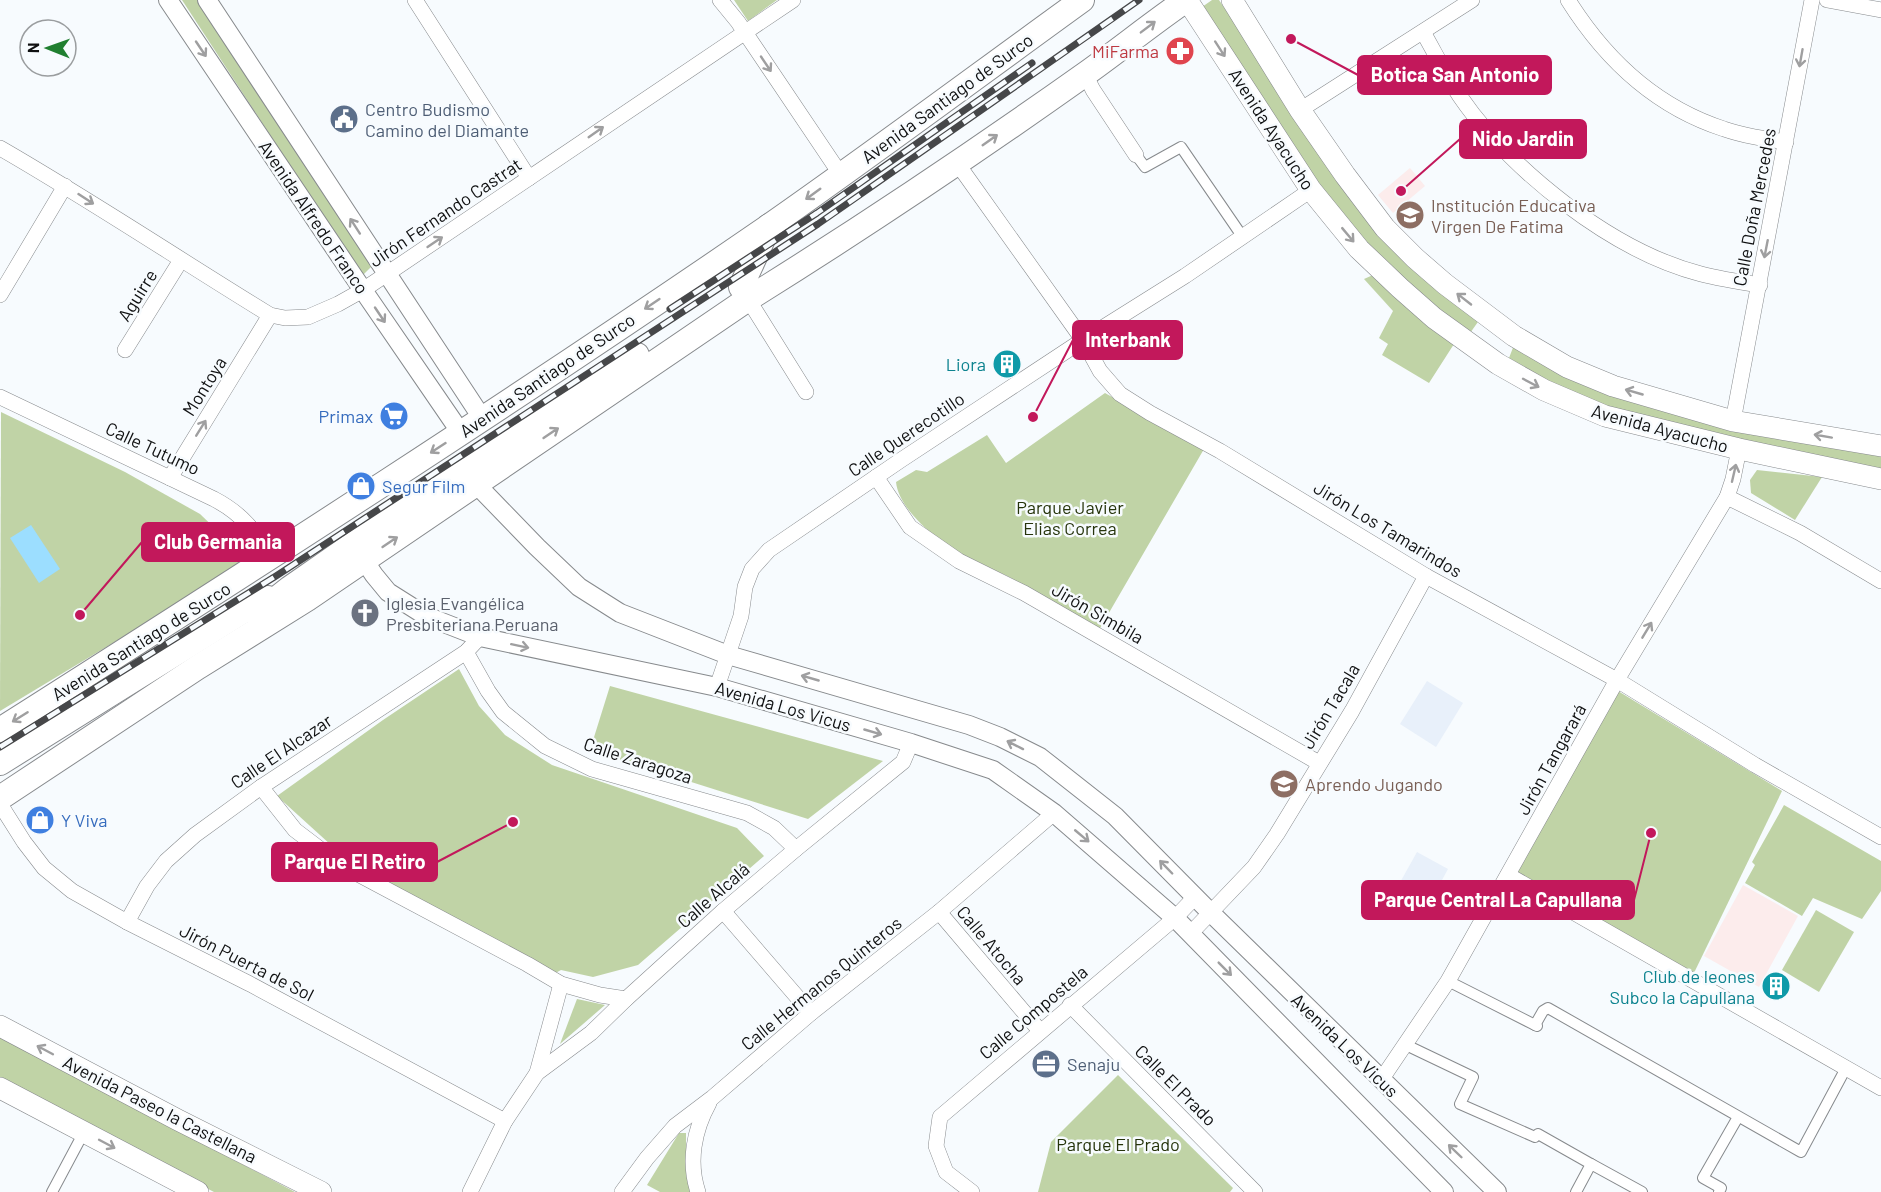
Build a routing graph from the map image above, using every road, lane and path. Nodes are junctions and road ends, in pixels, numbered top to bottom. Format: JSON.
{"nodes":[{"id":1,"x":168,"y":0,"type":"edge"},
{"id":2,"x":207,"y":0,"type":"edge"},
{"id":3,"x":415,"y":0,"type":"edge"},
{"id":4,"x":720,"y":0,"type":"edge"},
{"id":5,"x":793,"y":0,"type":"edge"},
{"id":6,"x":1082,"y":0,"type":"edge"},
{"id":7,"x":1187,"y":0,"type":"edge"},
{"id":8,"x":1232,"y":0,"type":"edge"},
{"id":9,"x":1472,"y":0,"type":"edge"},
{"id":10,"x":1568,"y":0,"type":"edge"},
{"id":11,"x":1812,"y":0,"type":"edge"},
{"id":12,"x":1827,"y":0,"type":"edge"},
{"id":13,"x":1881,"y":10,"type":"edge"},
{"id":14,"x":745,"y":32,"type":"junction"},
{"id":15,"x":1423,"y":32,"type":"junction"},
{"id":16,"x":1085,"y":74,"type":"junction"},
{"id":17,"x":1300,"y":110,"type":"junction"},
{"id":18,"x":1786,"y":142,"type":"junction"},
{"id":19,"x":0,"y":148,"type":"edge"},
{"id":20,"x":1136,"y":154,"type":"joint"},
{"id":21,"x":951,"y":167,"type":"junction"},
{"id":22,"x":841,"y":175,"type":"junction"},
{"id":23,"x":529,"y":178,"type":"junction"},
{"id":24,"x":66,"y":186,"type":"junction"},
{"id":25,"x":1311,"y":190,"type":"junction"},
{"id":26,"x":769,"y":226,"type":"junction"},
{"id":27,"x":1242,"y":236,"type":"junction"},
{"id":28,"x":181,"y":260,"type":"junction"},
{"id":29,"x":387,"y":275,"type":"junction"},
{"id":30,"x":1760,"y":285,"type":"junction"},
{"id":31,"x":363,"y":290,"type":"junction"},
{"id":32,"x":744,"y":293,"type":"junction"},
{"id":33,"x":0,"y":295,"type":"edge"},
{"id":34,"x":270,"y":315,"type":"junction"},
{"id":35,"x":1488,"y":318,"type":"junction"},
{"id":36,"x":1514,"y":336,"type":"junction"},
{"id":37,"x":1083,"y":340,"type":"junction"},
{"id":38,"x":1471,"y":345,"type":"junction"},
{"id":39,"x":126,"y":350,"type":"dead end"},
{"id":40,"x":1498,"y":364,"type":"junction"},
{"id":41,"x":450,"y":370,"type":"junction"},
{"id":42,"x":428,"y":385,"type":"junction"},
{"id":43,"x":806,"y":392,"type":"dead end"},
{"id":44,"x":0,"y":397,"type":"edge"},
{"id":45,"x":482,"y":418,"type":"junction"},
{"id":46,"x":1733,"y":421,"type":"junction"},
{"id":47,"x":461,"y":433,"type":"junction"},
{"id":48,"x":1881,"y":446,"type":"edge"},
{"id":49,"x":1740,"y":449,"type":"junction"},
{"id":50,"x":876,"y":477,"type":"junction"},
{"id":51,"x":170,"y":478,"type":"junction"},
{"id":52,"x":1881,"y":479,"type":"edge"},
{"id":53,"x":476,"y":484,"type":"junction"},
{"id":54,"x":1727,"y":496,"type":"junction"},
{"id":55,"x":270,"y":558,"type":"junction"},
{"id":56,"x":364,"y":560,"type":"junction"},
{"id":57,"x":1426,"y":576,"type":"junction"},
{"id":58,"x":1881,"y":581,"type":"edge"},
{"id":59,"x":298,"y":593,"type":"junction"},
{"id":60,"x":480,"y":637,"type":"junction"},
{"id":61,"x":466,"y":652,"type":"junction"},
{"id":62,"x":728,"y":654,"type":"junction"},
{"id":63,"x":1617,"y":680,"type":"junction"},
{"id":64,"x":717,"y":687,"type":"junction"},
{"id":65,"x":0,"y":730,"type":"edge"},
{"id":66,"x":911,"y":743,"type":"junction"},
{"id":67,"x":0,"y":763,"type":"edge"},
{"id":68,"x":1319,"y":763,"type":"junction"},
{"id":69,"x":0,"y":779,"type":"edge"},
{"id":70,"x":261,"y":787,"type":"junction"},
{"id":71,"x":0,"y":798,"type":"edge"},
{"id":72,"x":0,"y":804,"type":"edge"},
{"id":73,"x":1054,"y":813,"type":"junction"},
{"id":74,"x":1881,"y":837,"type":"edge"},
{"id":75,"x":795,"y":849,"type":"junction"},
{"id":76,"x":1508,"y":875,"type":"junction"},
{"id":77,"x":1195,"y":897,"type":"junction"},
{"id":78,"x":723,"y":911,"type":"junction"},
{"id":79,"x":939,"y":912,"type":"junction"},
{"id":80,"x":1210,"y":912,"type":"junction"},
{"id":81,"x":1175,"y":918,"type":"junction"},
{"id":82,"x":127,"y":922,"type":"junction"},
{"id":83,"x":1190,"y":934,"type":"junction"},
{"id":84,"x":1448,"y":981,"type":"junction"},
{"id":85,"x":561,"y":984,"type":"junction"},
{"id":86,"x":626,"y":999,"type":"junction"},
{"id":87,"x":1070,"y":1005,"type":"junction"},
{"id":88,"x":811,"y":1013,"type":"junction"},
{"id":89,"x":0,"y":1026,"type":"edge"},
{"id":90,"x":1040,"y":1031,"type":"junction"},
{"id":91,"x":1406,"y":1045,"type":"junction"},
{"id":92,"x":1846,"y":1068,"type":"junction"},
{"id":93,"x":537,"y":1073,"type":"junction"},
{"id":94,"x":1381,"y":1080,"type":"junction"},
{"id":95,"x":0,"y":1088,"type":"edge"},
{"id":96,"x":1881,"y":1088,"type":"edge"},
{"id":97,"x":712,"y":1098,"type":"junction"},
{"id":98,"x":1738,"y":1117,"type":"junction"},
{"id":99,"x":505,"y":1121,"type":"junction"},
{"id":100,"x":84,"y":1132,"type":"junction"},
{"id":101,"x":1591,"y":1164,"type":"junction"},
{"id":102,"x":628,"y":1190,"type":"edge"},
{"id":103,"x":52,"y":1192,"type":"edge"},
{"id":104,"x":198,"y":1192,"type":"edge"},
{"id":105,"x":321,"y":1192,"type":"edge"},
{"id":106,"x":470,"y":1192,"type":"edge"},
{"id":107,"x":698,"y":1192,"type":"edge"},
{"id":108,"x":972,"y":1192,"type":"edge"},
{"id":109,"x":1255,"y":1192,"type":"edge"},
{"id":110,"x":1444,"y":1192,"type":"edge"},
{"id":111,"x":1497,"y":1192,"type":"edge"},
{"id":112,"x":1576,"y":1192,"type":"edge"},
{"id":113,"x":1642,"y":1192,"type":"edge"},
{"id":114,"x":1719,"y":1192,"type":"edge"}],
"edges":[{"from":1,"to":31,"type":"street","name":"Avenida Alfredo Franco","one_way":true},
{"from":29,"to":2,"type":"street","name":"Avenida Alfredo Franco","one_way":true},
{"from":3,"to":23,"type":"street"},
{"from":4,"to":14,"type":"street"},
{"from":5,"to":14,"type":"street","name":"Jirón Fernando Castrat"},
{"from":6,"to":22,"type":"main road","name":"Avenida Santiago de Surco"},
{"from":16,"to":7,"type":"main road","name":"Avenida Santiago de Surco","one_way":true},
{"from":7,"to":25,"type":"main road","name":"Avenida Ayacucho","one_way":true},
{"from":8,"to":17,"type":"main road","name":"Avenida Ayacucho"},
{"from":9,"to":15,"type":"street"},
{"from":10,"to":18,"type":"street"},
{"from":11,"to":18,"type":"street","name":"Calle Doña Mercedes","one_way":true},
{"from":12,"to":13,"type":"street"},
{"from":14,"to":22,"type":"street","one_way":true},
{"from":23,"to":14,"type":"street","name":"Jirón Fernando Castrat","one_way":true},
{"from":15,"to":17,"type":"street"},
{"from":15,"to":30,"type":"street"},
{"from":16,"to":20,"type":"street"},
{"from":21,"to":16,"type":"main road","name":"Avenida Santiago de Surco","one_way":true},
{"from":35,"to":17,"type":"main road","name":"Avenida Ayacucho","one_way":true},
{"from":18,"to":30,"type":"street","name":"Calle Doña Mercedes","one_way":true},
{"from":19,"to":24,"type":"street","name":"Jirón Fernando Castrat"},
{"from":20,"to":27,"type":"street"},
{"from":21,"to":32,"type":"main road","name":"Avenida Santiago de Surco"},
{"from":21,"to":37,"type":"street","name":"Jirón Los Tamarindos"},
{"from":22,"to":26,"type":"main road","name":"Avenida Santiago de Surco","one_way":true},
{"from":29,"to":23,"type":"street","name":"Jirón Fernando Castrat","one_way":true},
{"from":24,"to":28,"type":"street","name":"Jirón Fernando Castrat","one_way":true},
{"from":24,"to":33,"type":"street"},
{"from":25,"to":27,"type":"street","name":"Calle Querecotillo"},
{"from":25,"to":38,"type":"main road","name":"Avenida Ayacucho","one_way":true},
{"from":26,"to":32,"type":"main road"},
{"from":26,"to":45,"type":"main road","name":"Avenida Santiago de Surco","one_way":true},
{"from":27,"to":37,"type":"street","name":"Calle Querecotillo"},
{"from":28,"to":34,"type":"street","name":"Jirón Fernando Castrat"},
{"from":28,"to":39,"type":"street","name":"Aguirre"},
{"from":29,"to":31,"type":"street","name":"Jirón Fernando Castrat"},
{"from":29,"to":41,"type":"street","name":"Avenida Alfredo Franco"},
{"from":30,"to":46,"type":"street","name":"Calle Doña Mercedes"},
{"from":31,"to":34,"type":"street","name":"Jirón Fernando Castrat"},
{"from":31,"to":42,"type":"street","name":"Avenida Alfredo Franco","one_way":true},
{"from":32,"to":43,"type":"street"},
{"from":53,"to":32,"type":"main road","name":"Avenida Santiago de Surco","one_way":true},
{"from":32,"to":59,"type":"main road","name":"Avenida Santiago de Surco"},
{"from":51,"to":34,"type":"street","name":"Montoya","one_way":true},
{"from":35,"to":36,"type":"main road","name":"Avenida Ayacucho"},
{"from":35,"to":38,"type":"main road"},
{"from":36,"to":40,"type":"main road"},
{"from":46,"to":36,"type":"main road","name":"Avenida Ayacucho","one_way":true},
{"from":37,"to":50,"type":"street","name":"Calle Querecotillo"},
{"from":37,"to":57,"type":"street","name":"Jirón Los Tamarindos"},
{"from":38,"to":40,"type":"main road","name":"Avenida Ayacucho"},
{"from":40,"to":49,"type":"main road","name":"Avenida Ayacucho","one_way":true},
{"from":41,"to":42,"type":"street"},
{"from":41,"to":45,"type":"street","name":"Avenida Alfredo Franco"},
{"from":42,"to":47,"type":"street","name":"Avenida Alfredo Franco"},
{"from":44,"to":51,"type":"street","name":"Calle Tutumo"},
{"from":45,"to":47,"type":"main road","name":"Avenida Santiago de Surco"},
{"from":48,"to":46,"type":"main road","name":"Avenida Ayacucho","one_way":true},
{"from":47,"to":55,"type":"main road","name":"Avenida Santiago de Surco","one_way":true},
{"from":49,"to":52,"type":"main road","name":"Avenida Ayacucho"},
{"from":54,"to":49,"type":"street","name":"Jirón Tangarará","one_way":true},
{"from":50,"to":62,"type":"street","name":"Calle Querecotillo"},
{"from":50,"to":68,"type":"street","name":"Jirón Simbila"},
{"from":51,"to":55,"type":"street","name":"Calle Tutumo"},
{"from":56,"to":53,"type":"main road","name":"Avenida Santiago de Surco","one_way":true},
{"from":53,"to":62,"type":"street","name":"Avenida Los Vicus"},
{"from":54,"to":58,"type":"street"},
{"from":63,"to":54,"type":"street","name":"Jirón Tangarará","one_way":true},
{"from":55,"to":65,"type":"main road","name":"Avenida Santiago de Surco","one_way":true},
{"from":56,"to":59,"type":"main road","name":"Avenida Santiago de Surco"},
{"from":56,"to":60,"type":"street","name":"Avenida Los Vicus"},
{"from":57,"to":63,"type":"street","name":"Jirón Los Tamarindos"},
{"from":57,"to":68,"type":"street","name":"Jirón Tacala"},
{"from":59,"to":67,"type":"main road","name":"Avenida Santiago de Surco"},
{"from":59,"to":69,"type":"main road"},
{"from":59,"to":71,"type":"main road","name":"Avenida Santiago de Surco"},
{"from":60,"to":61,"type":"street","name":"Calle El Alcazar"},
{"from":60,"to":64,"type":"street","name":"Avenida Los Vicus","one_way":true},
{"from":61,"to":70,"type":"street","name":"Calle El Alcazar"},
{"from":61,"to":75,"type":"street","name":"Calle Zaragoza"},
{"from":62,"to":64,"type":"street","name":"Calle Querecotillo"},
{"from":77,"to":62,"type":"street","name":"Avenida Los Vicus","one_way":true},
{"from":63,"to":74,"type":"street","name":"Jirón Los Tamarindos"},
{"from":63,"to":76,"type":"street","name":"Jirón Tangarará"},
{"from":64,"to":66,"type":"street","name":"Avenida Los Vicus","one_way":true},
{"from":66,"to":73,"type":"street","name":"Avenida Los Vicus"},
{"from":66,"to":75,"type":"street","name":"Calle Alcalá"},
{"from":68,"to":80,"type":"street","name":"Jirón Tacala"},
{"from":70,"to":82,"type":"street","name":"Calle El Alcazar"},
{"from":70,"to":85,"type":"street"},
{"from":72,"to":82,"type":"street","name":"Jirón Puerta de Sol"},
{"from":73,"to":79,"type":"street","name":"Calle Hermanos Quinteros"},
{"from":73,"to":81,"type":"street","name":"Avenida Los Vicus","one_way":true},
{"from":75,"to":78,"type":"street","name":"Calle Alcalá"},
{"from":76,"to":84,"type":"street","name":"Jirón Tangarará"},
{"from":76,"to":92,"type":"street"},
{"from":77,"to":80,"type":"street","name":"Avenida Los Vicus"},
{"from":77,"to":81,"type":"street"},
{"from":78,"to":86,"type":"street","name":"Calle Alcalá"},
{"from":78,"to":88,"type":"street"},
{"from":79,"to":88,"type":"street","name":"Calle Hermanos Quinteros"},
{"from":79,"to":90,"type":"street","name":"Calle Atocha"},
{"from":80,"to":83,"type":"street","name":"Jirón Tacala"},
{"from":80,"to":94,"type":"street","name":"Avenida Los Vicus"},
{"from":81,"to":83,"type":"street","name":"Avenida Los Vicus"},
{"from":81,"to":87,"type":"street","name":"Calle Compostela"},
{"from":82,"to":99,"type":"street","name":"Jirón Puerta de Sol"},
{"from":83,"to":110,"type":"street","name":"Avenida Los Vicus","one_way":true},
{"from":84,"to":91,"type":"street","name":"Jirón Tangarará"},
{"from":84,"to":98,"type":"street"},
{"from":85,"to":86,"type":"street"},
{"from":85,"to":93,"type":"street","name":"Calle Alcalá"},
{"from":86,"to":93,"type":"street","name":"Calle Alcalá"},
{"from":87,"to":90,"type":"street","name":"Calle Compostela"},
{"from":87,"to":109,"type":"street","name":"Calle El Prado"},
{"from":88,"to":97,"type":"street","name":"Calle Hermanos Quinteros"},
{"from":105,"to":89,"type":"main road","name":"Avenida Paseo la Castellana","one_way":true},
{"from":90,"to":108,"type":"street","name":"Calle Compostela"},
{"from":91,"to":94,"type":"street","name":"Jirón Tangarará"},
{"from":91,"to":101,"type":"street"},
{"from":92,"to":96,"type":"street"},
{"from":92,"to":98,"type":"street"},
{"from":93,"to":99,"type":"street","name":"Calle Alcalá"},
{"from":111,"to":94,"type":"street","name":"Avenida Los Vicus","one_way":true},
{"from":95,"to":100,"type":"main road"},
{"from":97,"to":102,"type":"street","name":"Calle Hermanos Quinteros"},
{"from":97,"to":107,"type":"street"},
{"from":98,"to":114,"type":"street"},
{"from":99,"to":106,"type":"street","name":"Calle Alcalá"},
{"from":100,"to":103,"type":"street"},
{"from":100,"to":104,"type":"main road","one_way":true},
{"from":101,"to":112,"type":"street"},
{"from":101,"to":113,"type":"street"}]}
